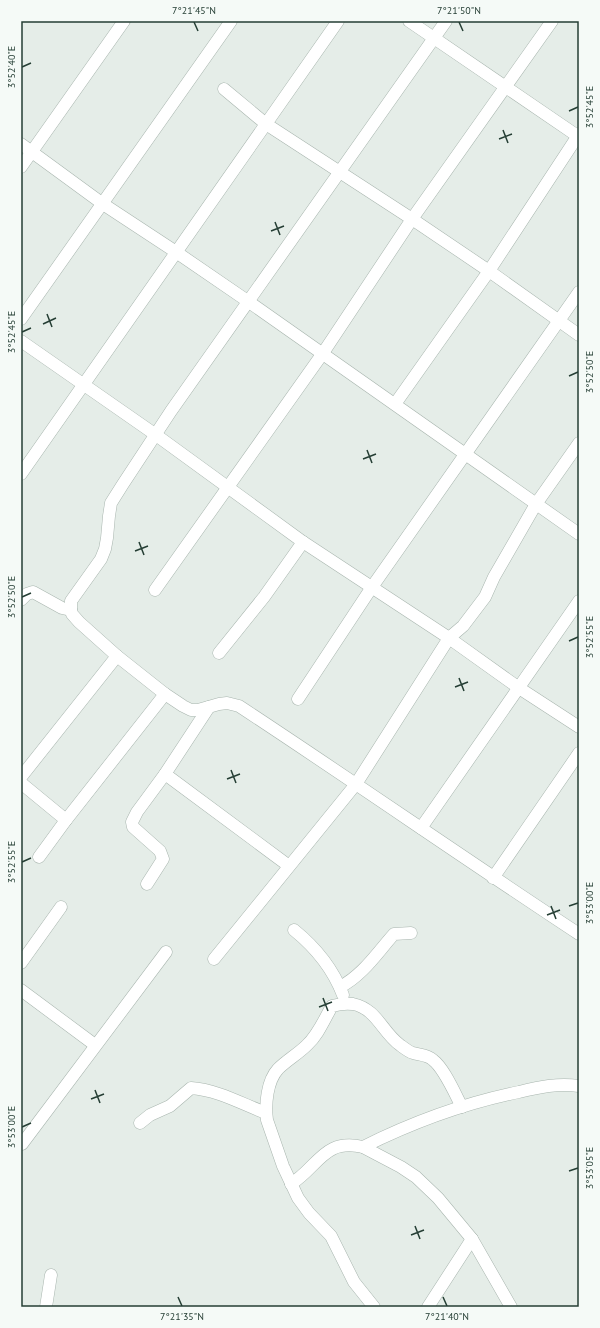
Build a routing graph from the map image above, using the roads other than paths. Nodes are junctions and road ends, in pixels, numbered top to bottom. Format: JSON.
{"nodes":[{"id":1,"x":124,"y":21,"type":"edge"},
{"id":2,"x":231,"y":21,"type":"edge"},
{"id":3,"x":338,"y":21,"type":"edge"},
{"id":4,"x":409,"y":21,"type":"edge"},
{"id":5,"x":446,"y":21,"type":"edge"},
{"id":6,"x":552,"y":21,"type":"edge"},
{"id":7,"x":434,"y":38,"type":"junction"},
{"id":8,"x":504,"y":87,"type":"junction"},
{"id":9,"x":224,"y":89,"type":"dead end"},
{"id":10,"x":266,"y":124,"type":"junction"},
{"id":11,"x":579,"y":136,"type":"edge"},
{"id":12,"x":21,"y":144,"type":"edge"},
{"id":13,"x":32,"y":152,"type":"junction"},
{"id":14,"x":21,"y":167,"type":"edge"},
{"id":15,"x":340,"y":172,"type":"junction"},
{"id":16,"x":103,"y":204,"type":"junction"},
{"id":17,"x":412,"y":219,"type":"junction"},
{"id":18,"x":176,"y":252,"type":"junction"},
{"id":19,"x":489,"y":271,"type":"junction"},
{"id":20,"x":579,"y":292,"type":"edge"},
{"id":21,"x":249,"y":302,"type":"junction"},
{"id":22,"x":21,"y":320,"type":"edge"},
{"id":23,"x":559,"y":320,"type":"junction"},
{"id":24,"x":579,"y":335,"type":"edge"},
{"id":25,"x":21,"y":341,"type":"edge"},
{"id":26,"x":323,"y":353,"type":"junction"},
{"id":27,"x":84,"y":384,"type":"junction"},
{"id":28,"x":395,"y":404,"type":"junction"},
{"id":29,"x":156,"y":435,"type":"junction"},
{"id":30,"x":579,"y":443,"type":"edge"},
{"id":31,"x":466,"y":454,"type":"junction"},
{"id":32,"x":21,"y":474,"type":"edge"},
{"id":33,"x":228,"y":488,"type":"junction"},
{"id":34,"x":536,"y":504,"type":"junction"},
{"id":35,"x":579,"y":534,"type":"edge"},
{"id":36,"x":304,"y":542,"type":"junction"},
{"id":37,"x":372,"y":588,"type":"junction"},
{"id":38,"x":155,"y":590,"type":"dead end"},
{"id":39,"x":21,"y":600,"type":"edge"},
{"id":40,"x":579,"y":601,"type":"edge"},
{"id":41,"x":70,"y":610,"type":"junction"},
{"id":42,"x":449,"y":638,"type":"junction"},
{"id":43,"x":219,"y":653,"type":"dead end"},
{"id":44,"x":117,"y":656,"type":"junction"},
{"id":45,"x":519,"y":688,"type":"junction"},
{"id":46,"x":165,"y":694,"type":"junction"},
{"id":47,"x":298,"y":699,"type":"dead end"},
{"id":48,"x":209,"y":707,"type":"junction"},
{"id":49,"x":579,"y":727,"type":"edge"},
{"id":50,"x":579,"y":752,"type":"edge"},
{"id":51,"x":165,"y":774,"type":"junction"},
{"id":52,"x":21,"y":777,"type":"edge"},
{"id":53,"x":21,"y":783,"type":"edge"},
{"id":54,"x":356,"y":784,"type":"junction"},
{"id":55,"x":66,"y":820,"type":"junction"},
{"id":56,"x":421,"y":828,"type":"junction"},
{"id":57,"x":39,"y":857,"type":"dead end"},
{"id":58,"x":289,"y":866,"type":"junction"},
{"id":59,"x":493,"y":878,"type":"junction"},
{"id":60,"x":147,"y":884,"type":"dead end"},
{"id":61,"x":61,"y":907,"type":"dead end"},
{"id":62,"x":294,"y":930,"type":"dead end"},
{"id":63,"x":411,"y":933,"type":"dead end"},
{"id":64,"x":579,"y":934,"type":"edge"},
{"id":65,"x":166,"y":952,"type":"dead end"},
{"id":66,"x":214,"y":960,"type":"dead end"},
{"id":67,"x":21,"y":963,"type":"edge"},
{"id":68,"x":340,"y":987,"type":"junction"},
{"id":69,"x":21,"y":990,"type":"edge"},
{"id":70,"x":346,"y":1003,"type":"junction"},
{"id":71,"x":95,"y":1045,"type":"junction"},
{"id":72,"x":579,"y":1086,"type":"edge"},
{"id":73,"x":462,"y":1107,"type":"junction"},
{"id":74,"x":266,"y":1113,"type":"junction"},
{"id":75,"x":140,"y":1123,"type":"dead end"},
{"id":76,"x":22,"y":1144,"type":"edge"},
{"id":77,"x":363,"y":1147,"type":"junction"},
{"id":78,"x":291,"y":1184,"type":"junction"},
{"id":79,"x":472,"y":1239,"type":"junction"},
{"id":80,"x":50,"y":1275,"type":"dead end"},
{"id":81,"x":46,"y":1307,"type":"edge"},
{"id":82,"x":374,"y":1307,"type":"edge"},
{"id":83,"x":428,"y":1307,"type":"edge"},
{"id":84,"x":511,"y":1307,"type":"edge"}],
"edges":[{"from":1,"to":13,"type":"street"},
{"from":2,"to":16,"type":"street"},
{"from":3,"to":10,"type":"street"},
{"from":4,"to":7,"type":"street"},
{"from":5,"to":7,"type":"street"},
{"from":6,"to":8,"type":"street"},
{"from":7,"to":8,"type":"street"},
{"from":7,"to":15,"type":"street"},
{"from":8,"to":11,"type":"street"},
{"from":8,"to":17,"type":"street"},
{"from":9,"to":10,"type":"street"},
{"from":10,"to":15,"type":"street"},
{"from":10,"to":18,"type":"street"},
{"from":11,"to":19,"type":"street"},
{"from":12,"to":13,"type":"street"},
{"from":13,"to":14,"type":"street"},
{"from":13,"to":16,"type":"street"},
{"from":15,"to":17,"type":"street"},
{"from":15,"to":21,"type":"street"},
{"from":16,"to":18,"type":"street"},
{"from":16,"to":22,"type":"street"},
{"from":17,"to":19,"type":"street"},
{"from":17,"to":26,"type":"street"},
{"from":18,"to":21,"type":"street"},
{"from":18,"to":27,"type":"street"},
{"from":19,"to":23,"type":"street"},
{"from":19,"to":28,"type":"street"},
{"from":20,"to":23,"type":"street"},
{"from":21,"to":26,"type":"street"},
{"from":21,"to":29,"type":"street"},
{"from":23,"to":24,"type":"street"},
{"from":23,"to":31,"type":"street"},
{"from":25,"to":27,"type":"street"},
{"from":26,"to":28,"type":"street"},
{"from":26,"to":33,"type":"street"},
{"from":27,"to":29,"type":"street"},
{"from":27,"to":32,"type":"street"},
{"from":28,"to":31,"type":"street"},
{"from":29,"to":33,"type":"street"},
{"from":29,"to":41,"type":"street"},
{"from":30,"to":34,"type":"street"},
{"from":31,"to":34,"type":"street"},
{"from":31,"to":37,"type":"street"},
{"from":33,"to":36,"type":"street"},
{"from":33,"to":38,"type":"street"},
{"from":34,"to":35,"type":"street"},
{"from":34,"to":42,"type":"street"},
{"from":36,"to":37,"type":"street"},
{"from":36,"to":43,"type":"street"},
{"from":37,"to":42,"type":"street"},
{"from":37,"to":47,"type":"street"},
{"from":39,"to":41,"type":"street"},
{"from":40,"to":45,"type":"street"},
{"from":41,"to":44,"type":"street"},
{"from":42,"to":45,"type":"street"},
{"from":42,"to":54,"type":"street"},
{"from":44,"to":46,"type":"street"},
{"from":44,"to":52,"type":"street"},
{"from":45,"to":49,"type":"street"},
{"from":45,"to":56,"type":"street"},
{"from":46,"to":48,"type":"street"},
{"from":46,"to":55,"type":"street"},
{"from":48,"to":51,"type":"street"},
{"from":48,"to":54,"type":"street"},
{"from":50,"to":59,"type":"street"},
{"from":51,"to":58,"type":"street"},
{"from":51,"to":60,"type":"street"},
{"from":53,"to":55,"type":"street"},
{"from":54,"to":56,"type":"street"},
{"from":54,"to":58,"type":"street"},
{"from":55,"to":57,"type":"street"},
{"from":56,"to":59,"type":"street"},
{"from":58,"to":66,"type":"street"},
{"from":59,"to":64,"type":"street"},
{"from":61,"to":67,"type":"street"},
{"from":62,"to":68,"type":"street"},
{"from":63,"to":68,"type":"street"},
{"from":65,"to":71,"type":"street"},
{"from":68,"to":70,"type":"street"},
{"from":69,"to":71,"type":"street"},
{"from":70,"to":73,"type":"street"},
{"from":70,"to":74,"type":"street"},
{"from":71,"to":76,"type":"street"},
{"from":72,"to":73,"type":"street"},
{"from":73,"to":77,"type":"street"},
{"from":74,"to":75,"type":"street"},
{"from":74,"to":78,"type":"street"},
{"from":77,"to":78,"type":"street"},
{"from":77,"to":79,"type":"street"},
{"from":78,"to":82,"type":"street"},
{"from":79,"to":83,"type":"street"},
{"from":79,"to":84,"type":"street"},
{"from":80,"to":81,"type":"street"}]}
